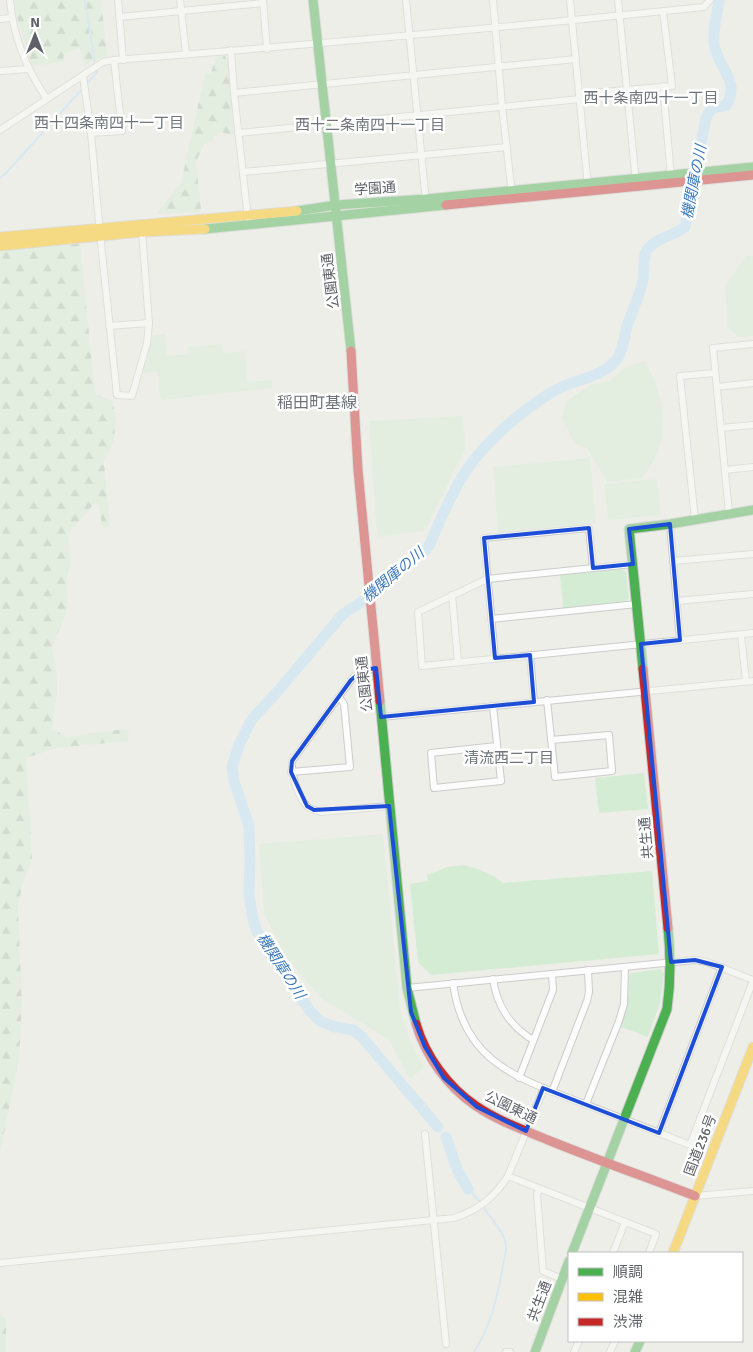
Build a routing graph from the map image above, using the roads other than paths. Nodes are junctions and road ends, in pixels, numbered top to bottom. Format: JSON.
{"nodes":[{"id":1,"x":10,"y":0,"type":"edge"},
{"id":2,"x":118,"y":0,"type":"edge"},
{"id":3,"x":180,"y":0,"type":"edge"},
{"id":4,"x":313,"y":0,"type":"edge"},
{"id":5,"x":406,"y":0,"type":"edge"},
{"id":6,"x":493,"y":0,"type":"edge"},
{"id":7,"x":570,"y":0,"type":"edge"},
{"id":8,"x":618,"y":0,"type":"edge"},
{"id":9,"x":710,"y":0,"type":"edge"},
{"id":10,"x":263,"y":1,"type":"edge"},
{"id":11,"x":182,"y":10,"type":"junction"},
{"id":12,"x":663,"y":11,"type":"junction"},
{"id":13,"x":620,"y":15,"type":"junction"},
{"id":14,"x":120,"y":17,"type":"junction"},
{"id":15,"x":11,"y":18,"type":"junction"},
{"id":16,"x":0,"y":19,"type":"edge"},
{"id":17,"x":572,"y":20,"type":"junction"},
{"id":18,"x":496,"y":28,"type":"junction"},
{"id":19,"x":409,"y":36,"type":"junction"},
{"id":20,"x":318,"y":44,"type":"junction"},
{"id":21,"x":268,"y":49,"type":"junction"},
{"id":22,"x":232,"y":50,"type":"junction"},
{"id":23,"x":186,"y":54,"type":"junction"},
{"id":24,"x":576,"y":59,"type":"junction"},
{"id":25,"x":114,"y":60,"type":"junction"},
{"id":26,"x":124,"y":60,"type":"junction"},
{"id":27,"x":499,"y":67,"type":"junction"},
{"id":28,"x":29,"y":69,"type":"junction"},
{"id":29,"x":0,"y":71,"type":"edge"},
{"id":30,"x":413,"y":75,"type":"junction"},
{"id":31,"x":83,"y":76,"type":"junction"},
{"id":32,"x":322,"y":83,"type":"junction"},
{"id":33,"x":662,"y":86,"type":"junction"},
{"id":34,"x":627,"y":90,"type":"junction"},
{"id":35,"x":234,"y":93,"type":"junction"},
{"id":36,"x":580,"y":96,"type":"junction"},
{"id":37,"x":47,"y":99,"type":"junction"},
{"id":38,"x":502,"y":106,"type":"junction"},
{"id":39,"x":417,"y":115,"type":"junction"},
{"id":40,"x":0,"y":122,"type":"edge"},
{"id":41,"x":326,"y":124,"type":"junction"},
{"id":42,"x":0,"y":130,"type":"edge"},
{"id":43,"x":91,"y":133,"type":"junction"},
{"id":44,"x":238,"y":133,"type":"junction"},
{"id":45,"x":507,"y":147,"type":"junction"},
{"id":46,"x":421,"y":154,"type":"junction"},
{"id":47,"x":330,"y":163,"type":"junction"},
{"id":48,"x":753,"y":167,"type":"edge"},
{"id":49,"x":243,"y":172,"type":"junction"},
{"id":50,"x":705,"y":175,"type":"junction"},
{"id":51,"x":753,"y":176,"type":"edge"},
{"id":52,"x":671,"y":179,"type":"junction"},
{"id":53,"x":636,"y":182,"type":"junction"},
{"id":54,"x":588,"y":187,"type":"junction"},
{"id":55,"x":512,"y":194,"type":"junction"},
{"id":56,"x":426,"y":203,"type":"junction"},
{"id":57,"x":336,"y":205,"type":"junction"},
{"id":58,"x":336,"y":216,"type":"junction"},
{"id":59,"x":249,"y":220,"type":"junction"},
{"id":60,"x":100,"y":232,"type":"junction"},
{"id":61,"x":142,"y":232,"type":"junction"},
{"id":62,"x":0,"y":237,"type":"edge"},
{"id":63,"x":0,"y":246,"type":"edge"},
{"id":64,"x":149,"y":323,"type":"junction"},
{"id":65,"x":109,"y":326,"type":"junction"},
{"id":66,"x":753,"y":344,"type":"edge"},
{"id":67,"x":715,"y":373,"type":"junction"},
{"id":68,"x":753,"y":383,"type":"edge"},
{"id":69,"x":717,"y":387,"type":"junction"},
{"id":70,"x":753,"y":425,"type":"edge"},
{"id":71,"x":721,"y":428,"type":"junction"},
{"id":72,"x":753,"y":467,"type":"edge"},
{"id":73,"x":725,"y":470,"type":"junction"},
{"id":74,"x":753,"y":510,"type":"edge"},
{"id":75,"x":729,"y":513,"type":"junction"},
{"id":76,"x":694,"y":520,"type":"junction"},
{"id":77,"x":670,"y":524,"type":"junction"},
{"id":78,"x":753,"y":554,"type":"edge"},
{"id":79,"x":673,"y":561,"type":"junction"},
{"id":80,"x":633,"y":564,"type":"junction"},
{"id":81,"x":593,"y":568,"type":"junction"},
{"id":82,"x":487,"y":579,"type":"junction"},
{"id":83,"x":753,"y":594,"type":"edge"},
{"id":84,"x":452,"y":595,"type":"junction"},
{"id":85,"x":677,"y":601,"type":"junction"},
{"id":86,"x":637,"y":604,"type":"junction"},
{"id":87,"x":491,"y":619,"type":"junction"},
{"id":88,"x":753,"y":633,"type":"edge"},
{"id":89,"x":741,"y":635,"type":"junction"},
{"id":90,"x":680,"y":640,"type":"junction"},
{"id":91,"x":641,"y":644,"type":"junction"},
{"id":92,"x":530,"y":655,"type":"junction"},
{"id":93,"x":495,"y":658,"type":"junction"},
{"id":94,"x":458,"y":662,"type":"junction"},
{"id":95,"x":376,"y":668,"type":"junction"},
{"id":96,"x":749,"y":681,"type":"edge"},
{"id":97,"x":645,"y":691,"type":"junction"},
{"id":98,"x":340,"y":697,"type":"junction"},
{"id":99,"x":547,"y":700,"type":"junction"},
{"id":100,"x":534,"y":702,"type":"junction"},
{"id":101,"x":494,"y":706,"type":"junction"},
{"id":102,"x":381,"y":717,"type":"junction"},
{"id":103,"x":550,"y":740,"type":"junction"},
{"id":104,"x":497,"y":746,"type":"junction"},
{"id":105,"x":291,"y":772,"type":"junction"},
{"id":106,"x":389,"y":806,"type":"junction"},
{"id":107,"x":671,"y":962,"type":"junction"},
{"id":108,"x":625,"y":966,"type":"junction"},
{"id":109,"x":722,"y":967,"type":"junction"},
{"id":110,"x":588,"y":970,"type":"junction"},
{"id":111,"x":552,"y":974,"type":"junction"},
{"id":112,"x":493,"y":980,"type":"junction"},
{"id":113,"x":753,"y":981,"type":"edge"},
{"id":114,"x":453,"y":983,"type":"junction"},
{"id":115,"x":407,"y":988,"type":"junction"},
{"id":116,"x":533,"y":1040,"type":"junction"},
{"id":117,"x":753,"y":1047,"type":"edge"},
{"id":118,"x":519,"y":1078,"type":"junction"},
{"id":119,"x":544,"y":1088,"type":"junction"},
{"id":120,"x":552,"y":1092,"type":"junction"},
{"id":121,"x":586,"y":1104,"type":"junction"},
{"id":122,"x":624,"y":1119,"type":"junction"},
{"id":123,"x":526,"y":1131,"type":"junction"},
{"id":124,"x":659,"y":1133,"type":"junction"},
{"id":125,"x":425,"y":1134,"type":"dead end"},
{"id":126,"x":606,"y":1163,"type":"junction"},
{"id":127,"x":508,"y":1176,"type":"junction"},
{"id":128,"x":540,"y":1188,"type":"junction"},
{"id":129,"x":753,"y":1191,"type":"edge"},
{"id":130,"x":696,"y":1196,"type":"junction"},
{"id":131,"x":590,"y":1208,"type":"junction"},
{"id":132,"x":433,"y":1221,"type":"junction"},
{"id":133,"x":625,"y":1222,"type":"junction"},
{"id":134,"x":572,"y":1252,"type":"edge"},
{"id":135,"x":613,"y":1252,"type":"edge"},
{"id":136,"x":649,"y":1252,"type":"edge"},
{"id":137,"x":673,"y":1252,"type":"edge"},
{"id":138,"x":0,"y":1263,"type":"edge"},
{"id":139,"x":568,"y":1264,"type":"edge"},
{"id":140,"x":562,"y":1279,"type":"junction"},
{"id":141,"x":446,"y":1344,"type":"dead end"},
{"id":142,"x":506,"y":1352,"type":"edge"},
{"id":143,"x":510,"y":1352,"type":"edge"},
{"id":144,"x":534,"y":1352,"type":"edge"}],
"edges":[{"from":1,"to":15,"type":"street"},
{"from":2,"to":14,"type":"street"},
{"from":3,"to":11,"type":"street"},
{"from":4,"to":20,"type":"main road","name":"公園東通"},
{"from":5,"to":19,"type":"street"},
{"from":6,"to":18,"type":"street"},
{"from":7,"to":17,"type":"street"},
{"from":8,"to":13,"type":"street"},
{"from":9,"to":12,"type":"street"},
{"from":10,"to":11,"type":"street"},
{"from":10,"to":21,"type":"street"},
{"from":11,"to":14,"type":"street"},
{"from":11,"to":23,"type":"street"},
{"from":12,"to":13,"type":"street"},
{"from":12,"to":33,"type":"street"},
{"from":13,"to":17,"type":"street"},
{"from":13,"to":34,"type":"street"},
{"from":14,"to":26,"type":"street"},
{"from":15,"to":16,"type":"street"},
{"from":15,"to":28,"type":"street"},
{"from":17,"to":18,"type":"street"},
{"from":17,"to":24,"type":"street"},
{"from":18,"to":19,"type":"street"},
{"from":18,"to":27,"type":"street"},
{"from":19,"to":20,"type":"street"},
{"from":19,"to":30,"type":"street"},
{"from":20,"to":21,"type":"street"},
{"from":20,"to":32,"type":"main road","name":"公園東通"},
{"from":21,"to":22,"type":"street"},
{"from":22,"to":23,"type":"street"},
{"from":22,"to":35,"type":"street"},
{"from":23,"to":26,"type":"street"},
{"from":24,"to":27,"type":"street"},
{"from":24,"to":36,"type":"street"},
{"from":25,"to":26,"type":"street"},
{"from":25,"to":31,"type":"street"},
{"from":25,"to":43,"type":"street"},
{"from":27,"to":30,"type":"street"},
{"from":27,"to":38,"type":"street"},
{"from":28,"to":29,"type":"street"},
{"from":28,"to":37,"type":"street"},
{"from":30,"to":32,"type":"street"},
{"from":30,"to":39,"type":"street"},
{"from":31,"to":37,"type":"street"},
{"from":31,"to":43,"type":"street"},
{"from":32,"to":35,"type":"street"},
{"from":32,"to":41,"type":"main road","name":"公園東通"},
{"from":33,"to":34,"type":"street"},
{"from":33,"to":52,"type":"street"},
{"from":34,"to":36,"type":"street"},
{"from":34,"to":53,"type":"street"},
{"from":35,"to":44,"type":"street"},
{"from":36,"to":38,"type":"street"},
{"from":36,"to":54,"type":"street"},
{"from":37,"to":42,"type":"street"},
{"from":38,"to":39,"type":"street"},
{"from":38,"to":45,"type":"street"},
{"from":39,"to":41,"type":"street"},
{"from":39,"to":46,"type":"street"},
{"from":40,"to":42,"type":"street"},
{"from":41,"to":44,"type":"street"},
{"from":41,"to":47,"type":"main road","name":"公園東通"},
{"from":43,"to":60,"type":"street"},
{"from":44,"to":49,"type":"street"},
{"from":45,"to":46,"type":"street"},
{"from":45,"to":55,"type":"street"},
{"from":46,"to":47,"type":"street"},
{"from":46,"to":56,"type":"street"},
{"from":47,"to":49,"type":"street"},
{"from":47,"to":57,"type":"main road","name":"公園東通"},
{"from":48,"to":50,"type":"main road","name":"学園通"},
{"from":49,"to":59,"type":"street"},
{"from":50,"to":51,"type":"main road","name":"学園通"},
{"from":50,"to":52,"type":"main road","name":"学園通"},
{"from":52,"to":53,"type":"main road","name":"学園通"},
{"from":53,"to":54,"type":"main road","name":"学園通"},
{"from":54,"to":55,"type":"main road","name":"学園通"},
{"from":55,"to":56,"type":"main road","name":"学園通"},
{"from":56,"to":57,"type":"main road","name":"学園通"},
{"from":56,"to":58,"type":"main road","name":"学園通"},
{"from":57,"to":58,"type":"main road","name":"公園東通"},
{"from":57,"to":59,"type":"main road","name":"学園通"},
{"from":58,"to":59,"type":"main road","name":"学園通"},
{"from":58,"to":95,"type":"main road","name":"公園東通"},
{"from":59,"to":60,"type":"main road","name":"学園通"},
{"from":59,"to":61,"type":"main road","name":"学園通"},
{"from":60,"to":61,"type":"main road","name":"学園通"},
{"from":60,"to":62,"type":"main road","name":"学園通"},
{"from":60,"to":63,"type":"main road","name":"学園通"},
{"from":60,"to":65,"type":"street"},
{"from":61,"to":64,"type":"street"},
{"from":64,"to":65,"type":"street"},
{"from":64,"to":65,"type":"street"},
{"from":66,"to":67,"type":"street"},
{"from":67,"to":69,"type":"street"},
{"from":67,"to":76,"type":"street"},
{"from":68,"to":69,"type":"street"},
{"from":69,"to":71,"type":"street"},
{"from":70,"to":71,"type":"street"},
{"from":71,"to":73,"type":"street"},
{"from":72,"to":73,"type":"street"},
{"from":73,"to":75,"type":"street"},
{"from":74,"to":75,"type":"main road","name":"共生通"},
{"from":75,"to":76,"type":"main road","name":"共生通"},
{"from":76,"to":77,"type":"main road","name":"共生通"},
{"from":77,"to":79,"type":"street"},
{"from":77,"to":80,"type":"main road","name":"共生通"},
{"from":78,"to":79,"type":"street"},
{"from":79,"to":85,"type":"street"},
{"from":80,"to":81,"type":"street"},
{"from":80,"to":86,"type":"main road","name":"共生通"},
{"from":81,"to":82,"type":"street"},
{"from":81,"to":82,"type":"street"},
{"from":82,"to":84,"type":"street"},
{"from":82,"to":87,"type":"street"},
{"from":83,"to":85,"type":"street"},
{"from":84,"to":94,"type":"street"},
{"from":84,"to":94,"type":"street"},
{"from":85,"to":90,"type":"street"},
{"from":86,"to":87,"type":"street"},
{"from":86,"to":91,"type":"main road","name":"共生通"},
{"from":87,"to":93,"type":"street"},
{"from":88,"to":89,"type":"street"},
{"from":89,"to":90,"type":"street"},
{"from":89,"to":96,"type":"street"},
{"from":90,"to":91,"type":"street"},
{"from":91,"to":92,"type":"street"},
{"from":91,"to":97,"type":"main road","name":"共生通"},
{"from":92,"to":93,"type":"street"},
{"from":92,"to":100,"type":"street"},
{"from":93,"to":94,"type":"street"},
{"from":95,"to":98,"type":"street"},
{"from":95,"to":102,"type":"main road","name":"公園東通"},
{"from":96,"to":97,"type":"street"},
{"from":97,"to":99,"type":"street"},
{"from":97,"to":107,"type":"main road","name":"共生通"},
{"from":98,"to":105,"type":"street"},
{"from":98,"to":105,"type":"street"},
{"from":99,"to":100,"type":"street"},
{"from":99,"to":103,"type":"street"},
{"from":100,"to":101,"type":"street"},
{"from":101,"to":102,"type":"street"},
{"from":101,"to":104,"type":"street"},
{"from":102,"to":106,"type":"main road","name":"公園東通"},
{"from":103,"to":103,"type":"street"},
{"from":104,"to":104,"type":"street"},
{"from":105,"to":106,"type":"street"},
{"from":106,"to":115,"type":"main road","name":"公園東通"},
{"from":107,"to":108,"type":"street"},
{"from":107,"to":109,"type":"street"},
{"from":107,"to":122,"type":"main road","name":"共生通"},
{"from":108,"to":110,"type":"street"},
{"from":108,"to":121,"type":"street"},
{"from":109,"to":113,"type":"street"},
{"from":109,"to":124,"type":"street"},
{"from":110,"to":111,"type":"street"},
{"from":110,"to":120,"type":"street"},
{"from":111,"to":112,"type":"street"},
{"from":111,"to":116,"type":"street"},
{"from":112,"to":114,"type":"street"},
{"from":112,"to":116,"type":"street"},
{"from":113,"to":124,"type":"street"},
{"from":114,"to":115,"type":"street"},
{"from":114,"to":118,"type":"street"},
{"from":115,"to":123,"type":"main road","name":"公園東通"},
{"from":116,"to":118,"type":"street"},
{"from":117,"to":130,"type":"main road","name":"国道236号"},
{"from":118,"to":119,"type":"street"},
{"from":119,"to":120,"type":"street"},
{"from":119,"to":123,"type":"street"},
{"from":120,"to":121,"type":"street"},
{"from":121,"to":122,"type":"street"},
{"from":122,"to":124,"type":"street"},
{"from":122,"to":126,"type":"main road","name":"共生通"},
{"from":123,"to":126,"type":"main road","name":"公園東通"},
{"from":123,"to":127,"type":"street"},
{"from":125,"to":132,"type":"street"},
{"from":126,"to":130,"type":"main road","name":"公園東通"},
{"from":126,"to":131,"type":"main road","name":"共生通"},
{"from":127,"to":128,"type":"street"},
{"from":127,"to":132,"type":"street"},
{"from":128,"to":131,"type":"street"},
{"from":128,"to":140,"type":"street"},
{"from":129,"to":130,"type":"street"},
{"from":130,"to":137,"type":"main road","name":"国道236号"},
{"from":131,"to":133,"type":"street"},
{"from":131,"to":134,"type":"main road","name":"共生通"},
{"from":132,"to":138,"type":"street"},
{"from":132,"to":141,"type":"street"},
{"from":133,"to":135,"type":"street"},
{"from":133,"to":136,"type":"street"},
{"from":139,"to":140,"type":"main road","name":"共生通"},
{"from":140,"to":144,"type":"main road","name":"共生通"},
{"from":142,"to":143,"type":"street"}]}
